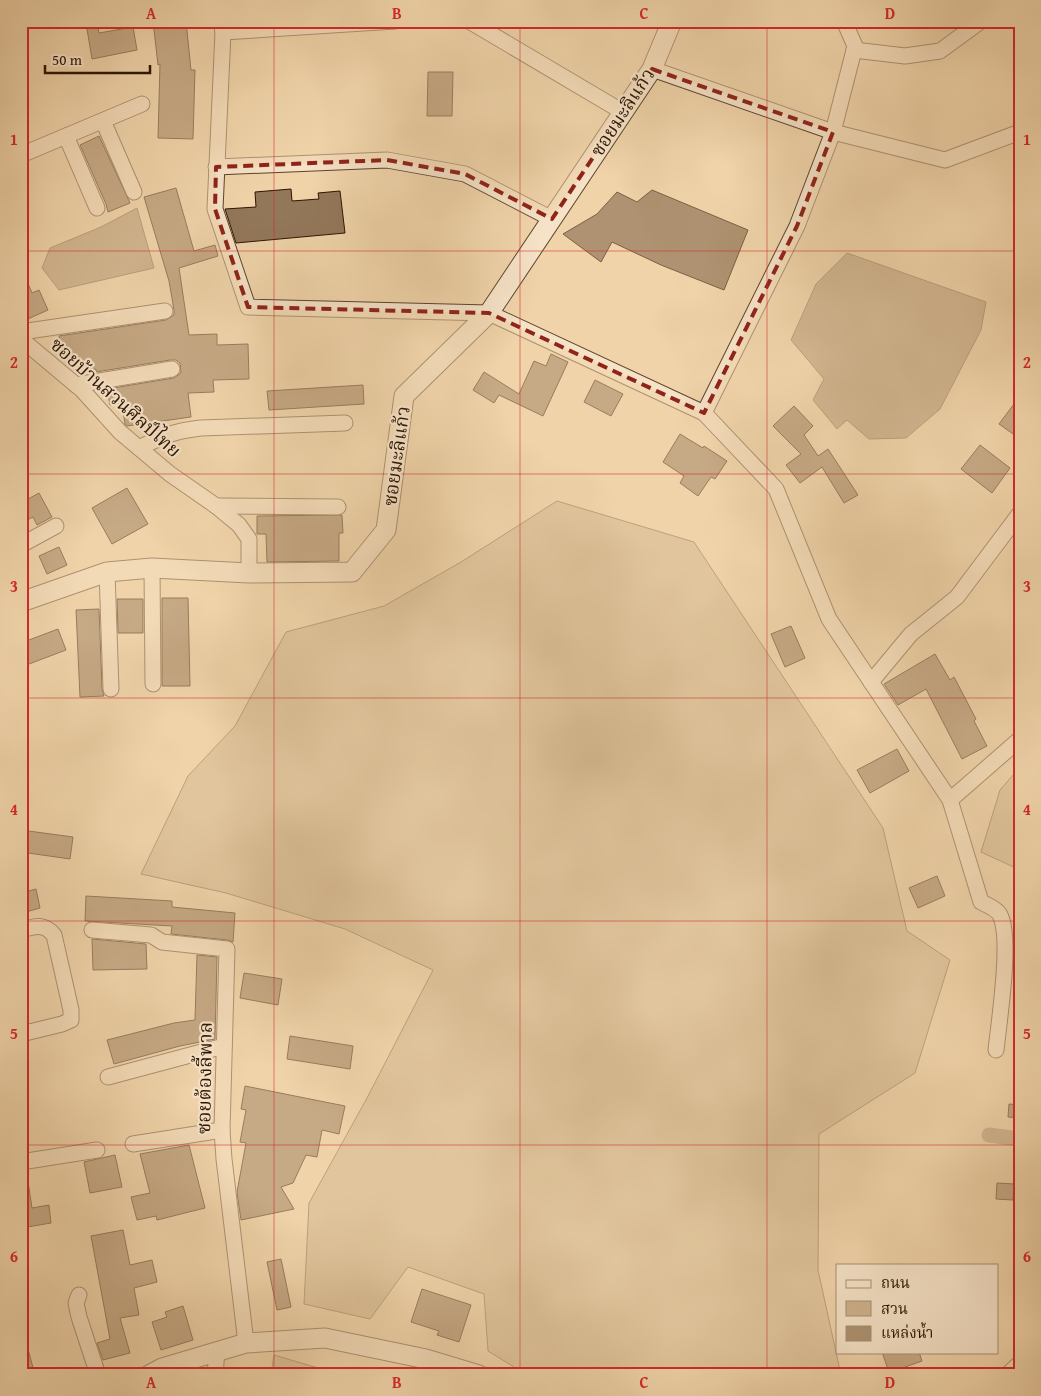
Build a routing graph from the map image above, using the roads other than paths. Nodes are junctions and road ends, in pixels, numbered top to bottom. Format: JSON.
{"nodes":[{"id":1,"x":395,"y":21,"type":"edge"},
{"id":2,"x":469,"y":21,"type":"edge"},
{"id":3,"x":672,"y":21,"type":"edge"},
{"id":4,"x":844,"y":21,"type":"edge"},
{"id":5,"x":981,"y":21,"type":"edge"},
{"id":6,"x":222,"y":27,"type":"edge"},
{"id":7,"x":854,"y":50,"type":"junction"},
{"id":8,"x":652,"y":69,"type":"junction"},
{"id":9,"x":142,"y":104,"type":"dead end"},
{"id":10,"x":623,"y":112,"type":"junction"},
{"id":11,"x":103,"y":121,"type":"junction"},
{"id":12,"x":832,"y":132,"type":"junction"},
{"id":13,"x":1020,"y":132,"type":"edge"},
{"id":14,"x":66,"y":136,"type":"junction"},
{"id":15,"x":21,"y":155,"type":"edge"},
{"id":16,"x":216,"y":167,"type":"junction"},
{"id":17,"x":134,"y":192,"type":"dead end"},
{"id":18,"x":97,"y":208,"type":"dead end"},
{"id":19,"x":552,"y":219,"type":"junction"},
{"id":20,"x":165,"y":311,"type":"dead end"},
{"id":21,"x":489,"y":313,"type":"junction"},
{"id":22,"x":21,"y":332,"type":"edge"},
{"id":23,"x":21,"y":339,"type":"edge"},
{"id":24,"x":172,"y":369,"type":"dead end"},
{"id":25,"x":76,"y":385,"type":"junction"},
{"id":26,"x":704,"y":414,"type":"junction"},
{"id":27,"x":344,"y":423,"type":"dead end"},
{"id":28,"x":140,"y":448,"type":"junction"},
{"id":29,"x":216,"y":506,"type":"junction"},
{"id":30,"x":338,"y":507,"type":"dead end"},
{"id":31,"x":1020,"y":513,"type":"edge"},
{"id":32,"x":56,"y":526,"type":"dead end"},
{"id":33,"x":21,"y":545,"type":"edge"},
{"id":34,"x":152,"y":568,"type":"junction"},
{"id":35,"x":107,"y":572,"type":"junction"},
{"id":36,"x":249,"y":573,"type":"junction"},
{"id":37,"x":21,"y":602,"type":"edge"},
{"id":38,"x":871,"y":682,"type":"junction"},
{"id":39,"x":153,"y":684,"type":"dead end"},
{"id":40,"x":111,"y":689,"type":"dead end"},
{"id":41,"x":1020,"y":739,"type":"edge"},
{"id":42,"x":950,"y":800,"type":"junction"},
{"id":43,"x":21,"y":930,"type":"edge"},
{"id":44,"x":92,"y":930,"type":"dead end"},
{"id":45,"x":21,"y":1034,"type":"edge"},
{"id":46,"x":224,"y":1046,"type":"junction"},
{"id":47,"x":996,"y":1050,"type":"dead end"},
{"id":48,"x":108,"y":1077,"type":"dead end"},
{"id":49,"x":222,"y":1130,"type":"junction"},
{"id":50,"x":133,"y":1144,"type":"dead end"},
{"id":51,"x":97,"y":1150,"type":"dead end"},
{"id":52,"x":21,"y":1162,"type":"edge"},
{"id":53,"x":79,"y":1295,"type":"dead end"},
{"id":54,"x":246,"y":1343,"type":"junction"},
{"id":55,"x":217,"y":1350,"type":"junction"},
{"id":56,"x":1020,"y":1363,"type":"edge"},
{"id":57,"x":158,"y":1372,"type":"edge"},
{"id":58,"x":98,"y":1375,"type":"edge"},
{"id":59,"x":215,"y":1375,"type":"edge"},
{"id":60,"x":479,"y":1375,"type":"edge"},
{"id":61,"x":1007,"y":1375,"type":"edge"}],
"edges":[{"from":1,"to":6,"type":"street"},
{"from":2,"to":10,"type":"street"},
{"from":3,"to":8,"type":"street","name":"ซอยมะลิแก้ว"},
{"from":4,"to":7,"type":"street"},
{"from":5,"to":7,"type":"street"},
{"from":6,"to":16,"type":"street"},
{"from":7,"to":12,"type":"street"},
{"from":8,"to":10,"type":"street","name":"ซอยมะลิแก้ว"},
{"from":8,"to":12,"type":"street"},
{"from":9,"to":11,"type":"street"},
{"from":10,"to":19,"type":"street","name":"ซอยมะลิแก้ว"},
{"from":11,"to":14,"type":"street"},
{"from":11,"to":17,"type":"street"},
{"from":12,"to":13,"type":"street"},
{"from":12,"to":26,"type":"street"},
{"from":14,"to":15,"type":"street"},
{"from":14,"to":18,"type":"street"},
{"from":16,"to":19,"type":"street"},
{"from":16,"to":21,"type":"street"},
{"from":19,"to":21,"type":"street","name":"ซอยมะลิแก้ว"},
{"from":20,"to":22,"type":"street"},
{"from":21,"to":26,"type":"street"},
{"from":21,"to":36,"type":"street","name":"ซอยมะลิแก้ว"},
{"from":23,"to":25,"type":"street","name":"ซอยบ้านสวนศิลป์ไทย"},
{"from":24,"to":25,"type":"street"},
{"from":25,"to":28,"type":"street","name":"ซอยบ้านสวนศิลป์ไทย"},
{"from":26,"to":38,"type":"street"},
{"from":27,"to":28,"type":"street"},
{"from":28,"to":29,"type":"street","name":"ซอยบ้านสวนศิลป์ไทย"},
{"from":29,"to":30,"type":"street"},
{"from":29,"to":36,"type":"street","name":"ซอยบ้านสวนศิลป์ไทย"},
{"from":31,"to":38,"type":"street"},
{"from":32,"to":33,"type":"street"},
{"from":34,"to":35,"type":"street","name":"ซอยมะลิแก้ว"},
{"from":34,"to":36,"type":"street","name":"ซอยมะลิแก้ว"},
{"from":34,"to":39,"type":"street"},
{"from":35,"to":37,"type":"street","name":"ซอยมะลิแก้ว"},
{"from":35,"to":40,"type":"street"},
{"from":38,"to":42,"type":"street"},
{"from":41,"to":42,"type":"street"},
{"from":42,"to":47,"type":"street"},
{"from":43,"to":45,"type":"street"},
{"from":44,"to":46,"type":"street","name":"ซอยต้องลี้พาล"},
{"from":46,"to":48,"type":"street"},
{"from":46,"to":49,"type":"street","name":"ซอยต้องลี้พาล"},
{"from":49,"to":50,"type":"street"},
{"from":49,"to":54,"type":"street","name":"ซอยต้องลี้พาล"},
{"from":51,"to":52,"type":"street"},
{"from":53,"to":58,"type":"street"},
{"from":54,"to":55,"type":"street"},
{"from":54,"to":60,"type":"street"},
{"from":55,"to":57,"type":"street"},
{"from":55,"to":59,"type":"street"},
{"from":56,"to":61,"type":"street"}]}
